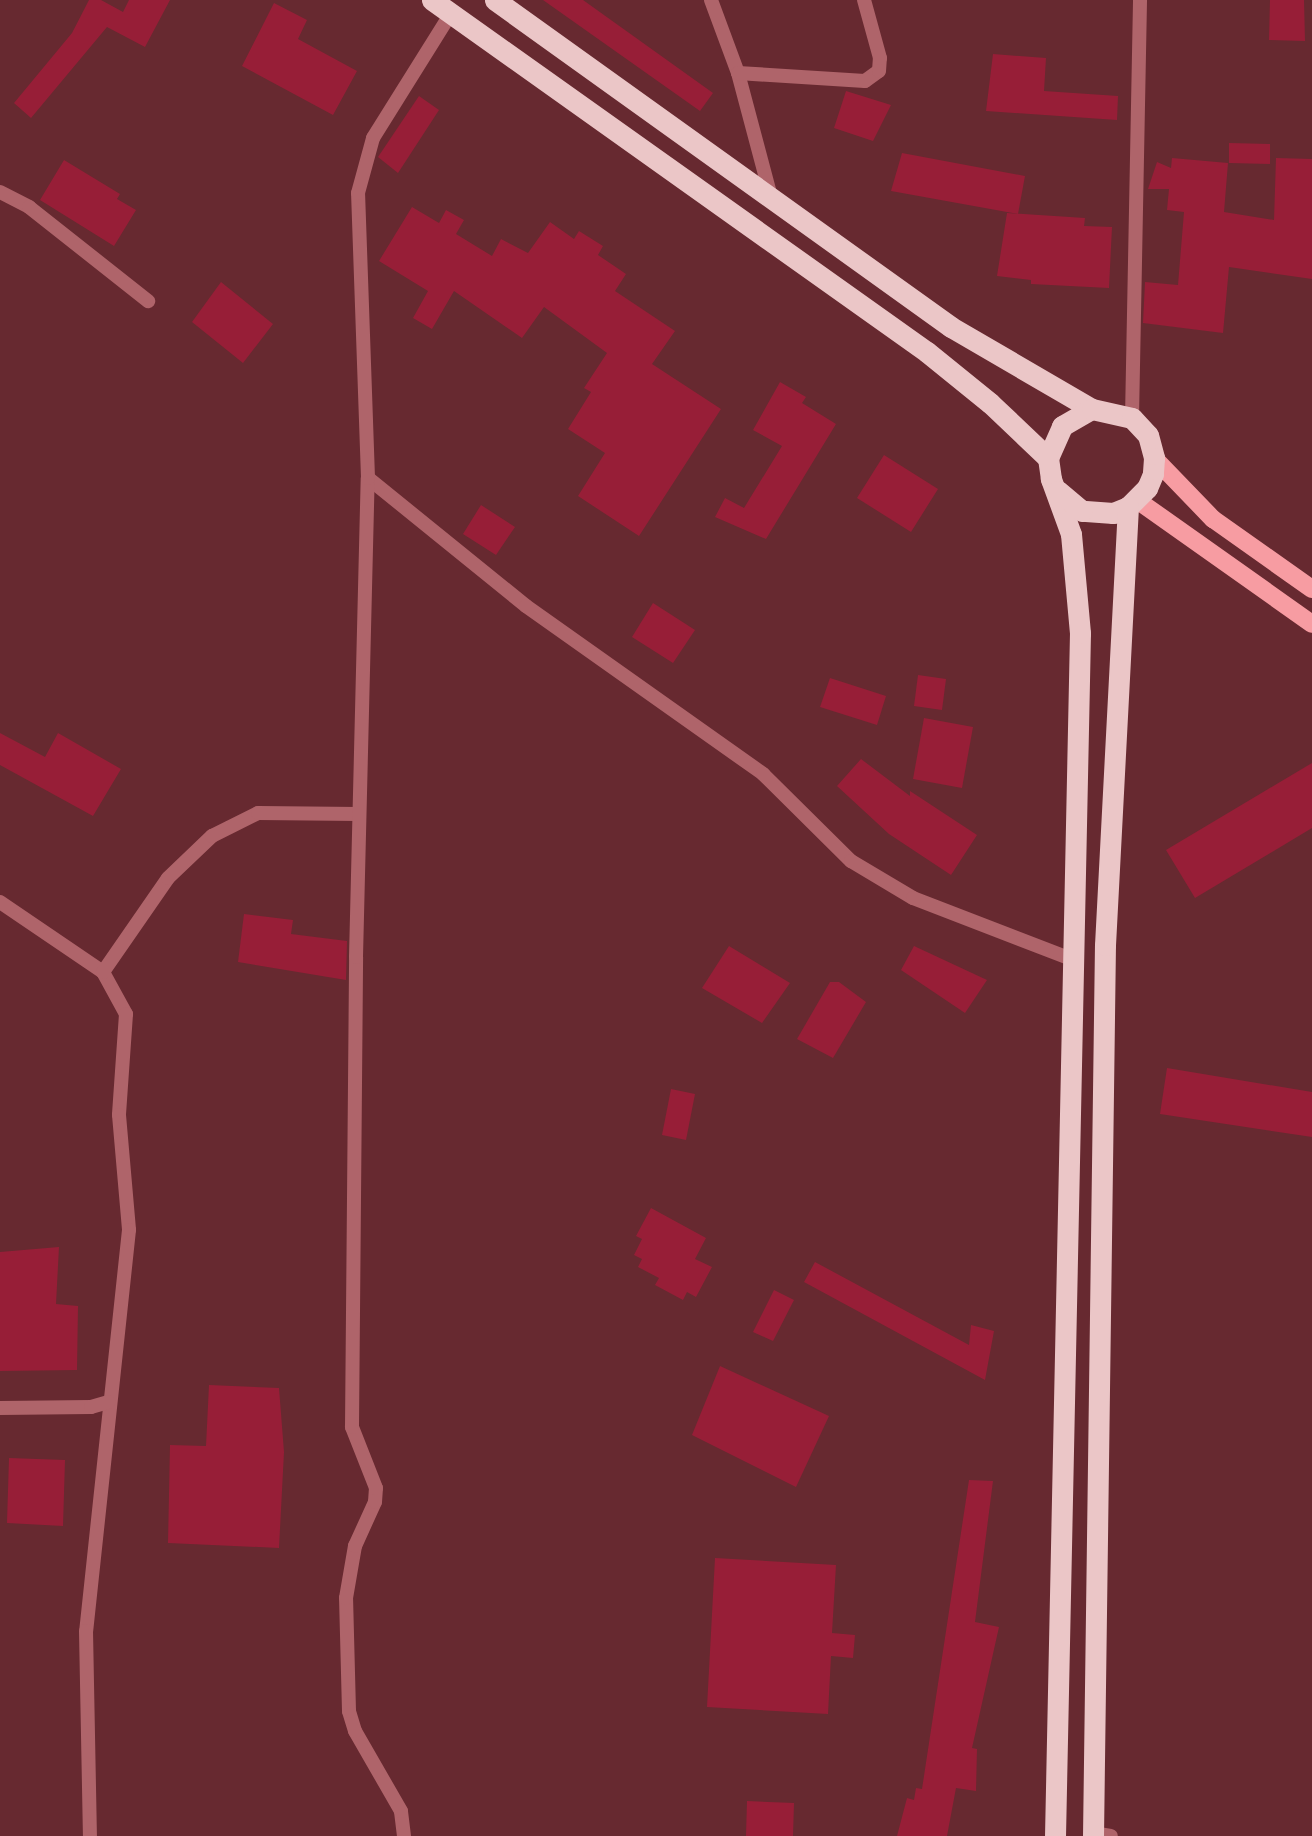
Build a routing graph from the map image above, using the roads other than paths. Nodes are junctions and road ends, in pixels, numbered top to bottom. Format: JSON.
{"nodes":[{"id":1,"x":432,"y":0,"type":"edge"},
{"id":2,"x":495,"y":0,"type":"edge"},
{"id":3,"x":711,"y":0,"type":"edge"},
{"id":4,"x":864,"y":0,"type":"edge"},
{"id":5,"x":1140,"y":0,"type":"edge"},
{"id":6,"x":451,"y":13,"type":"junction"},
{"id":7,"x":738,"y":73,"type":"junction"},
{"id":8,"x":0,"y":192,"type":"edge"},
{"id":9,"x":771,"y":197,"type":"junction"},
{"id":10,"x":148,"y":301,"type":"dead end"},
{"id":11,"x":1093,"y":408,"type":"junction"},
{"id":12,"x":1132,"y":418,"type":"junction"},
{"id":13,"x":1048,"y":458,"type":"junction"},
{"id":14,"x":1154,"y":458,"type":"junction"},
{"id":15,"x":368,"y":478,"type":"junction"},
{"id":16,"x":1058,"y":491,"type":"junction"},
{"id":17,"x":1133,"y":503,"type":"junction"},
{"id":18,"x":1312,"y":589,"type":"edge"},
{"id":19,"x":1312,"y":624,"type":"edge"},
{"id":20,"x":359,"y":814,"type":"junction"},
{"id":21,"x":0,"y":902,"type":"edge"},
{"id":22,"x":1071,"y":959,"type":"junction"},
{"id":23,"x":103,"y":972,"type":"junction"},
{"id":24,"x":108,"y":1402,"type":"junction"},
{"id":25,"x":0,"y":1408,"type":"edge"},
{"id":26,"x":1099,"y":1835,"type":"edge"},
{"id":27,"x":90,"y":1836,"type":"edge"},
{"id":28,"x":404,"y":1836,"type":"edge"},
{"id":29,"x":1055,"y":1836,"type":"edge"}],
"edges":[{"from":1,"to":6,"type":"highway"},
{"from":2,"to":9,"type":"highway"},
{"from":3,"to":7,"type":"street"},
{"from":4,"to":7,"type":"street"},
{"from":5,"to":12,"type":"street"},
{"from":6,"to":13,"type":"highway"},
{"from":6,"to":15,"type":"street"},
{"from":7,"to":9,"type":"street"},
{"from":8,"to":10,"type":"street"},
{"from":9,"to":11,"type":"highway"},
{"from":11,"to":12,"type":"highway"},
{"from":11,"to":13,"type":"highway"},
{"from":12,"to":14,"type":"highway"},
{"from":13,"to":16,"type":"highway"},
{"from":14,"to":17,"type":"highway"},
{"from":14,"to":18,"type":"main road"},
{"from":15,"to":20,"type":"street"},
{"from":15,"to":22,"type":"street"},
{"from":16,"to":17,"type":"highway"},
{"from":16,"to":22,"type":"highway"},
{"from":17,"to":19,"type":"main road"},
{"from":17,"to":26,"type":"highway"},
{"from":20,"to":23,"type":"street"},
{"from":20,"to":28,"type":"street"},
{"from":21,"to":23,"type":"street"},
{"from":22,"to":29,"type":"highway"},
{"from":23,"to":24,"type":"street"},
{"from":24,"to":25,"type":"street"},
{"from":24,"to":27,"type":"street"}]}
